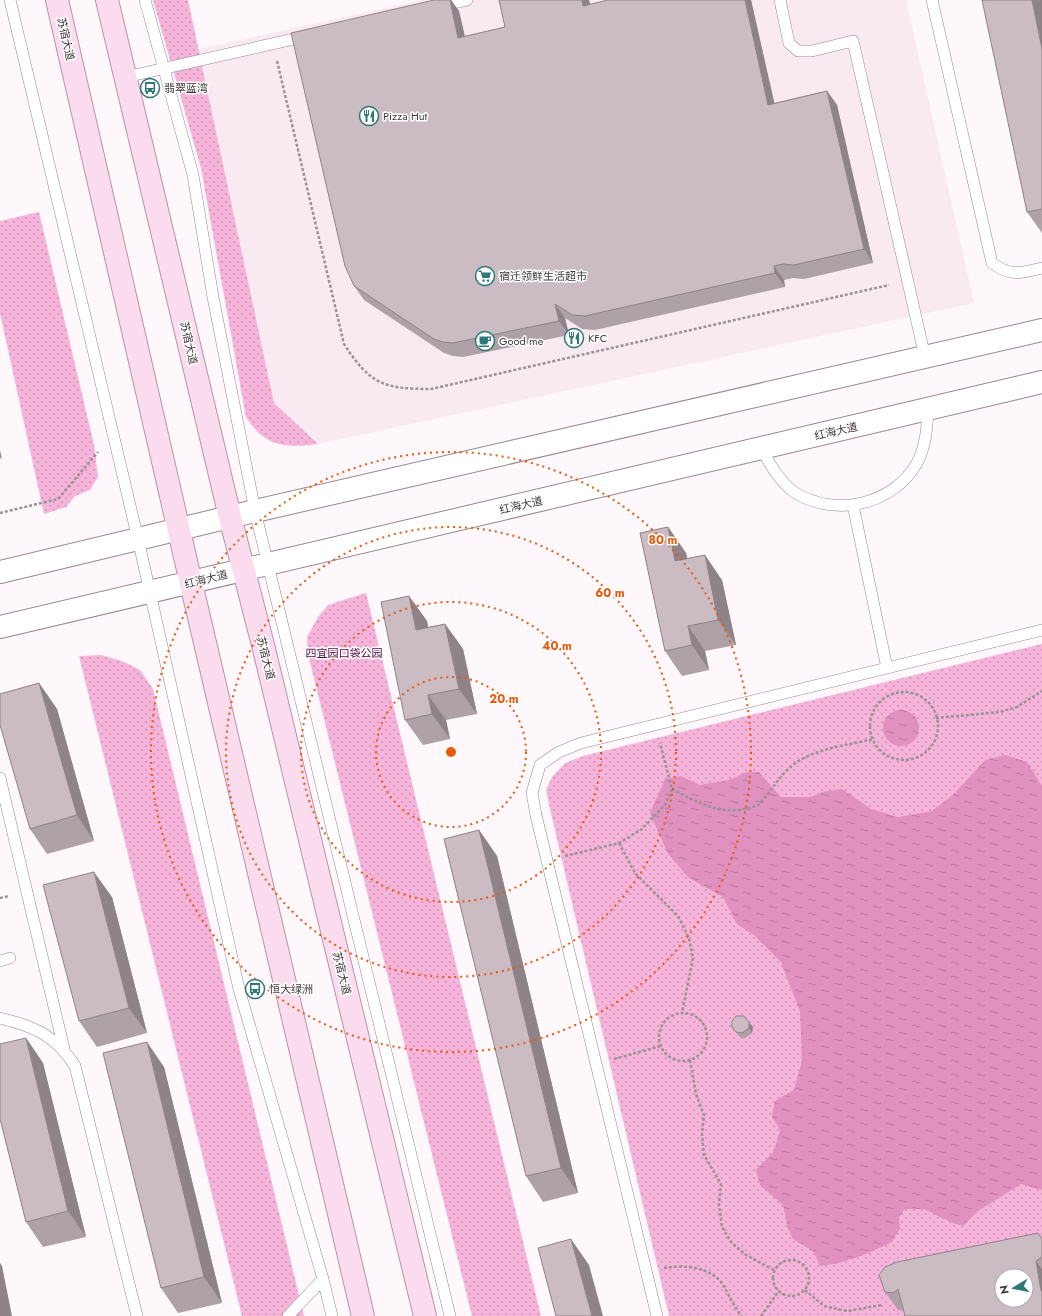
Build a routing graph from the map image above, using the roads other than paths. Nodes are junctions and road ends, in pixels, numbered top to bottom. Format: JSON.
{"nodes":[{"id":1,"x":10,"y":0,"type":"edge"},
{"id":2,"x":57,"y":0,"type":"edge"},
{"id":3,"x":107,"y":0,"type":"edge"},
{"id":4,"x":145,"y":0,"type":"edge"},
{"id":5,"x":467,"y":0,"type":"edge"},
{"id":6,"x":780,"y":0,"type":"edge"},
{"id":7,"x":932,"y":0,"type":"edge"},
{"id":8,"x":428,"y":9,"type":"edge"},
{"id":9,"x":319,"y":34,"type":"edge"},
{"id":10,"x":165,"y":69,"type":"junction"},
{"id":11,"x":126,"y":78,"type":"junction"},
{"id":12,"x":1042,"y":268,"type":"edge"},
{"id":13,"x":1042,"y":330,"type":"edge"},
{"id":14,"x":925,"y":357,"type":"junction"},
{"id":15,"x":1042,"y":382,"type":"edge"},
{"id":16,"x":928,"y":409,"type":"junction"},
{"id":17,"x":761,"y":448,"type":"junction"},
{"id":18,"x":853,"y":505,"type":"junction"},
{"id":19,"x":255,"y":511,"type":"junction"},
{"id":20,"x":230,"y":517,"type":"junction"},
{"id":21,"x":179,"y":530,"type":"junction"},
{"id":22,"x":138,"y":539,"type":"junction"},
{"id":23,"x":267,"y":564,"type":"junction"},
{"id":24,"x":244,"y":570,"type":"junction"},
{"id":25,"x":0,"y":572,"type":"edge"},
{"id":26,"x":191,"y":583,"type":"junction"},
{"id":27,"x":150,"y":592,"type":"junction"},
{"id":28,"x":0,"y":626,"type":"edge"},
{"id":29,"x":1042,"y":630,"type":"edge"},
{"id":30,"x":887,"y":668,"type":"junction"},
{"id":31,"x":0,"y":778,"type":"edge"},
{"id":32,"x":0,"y":1018,"type":"edge"},
{"id":33,"x":64,"y":1049,"type":"junction"},
{"id":34,"x":323,"y":1279,"type":"junction"},
{"id":35,"x":137,"y":1316,"type":"edge"},
{"id":36,"x":288,"y":1316,"type":"edge"},
{"id":37,"x":332,"y":1316,"type":"edge"},
{"id":38,"x":364,"y":1316,"type":"edge"},
{"id":39,"x":425,"y":1316,"type":"edge"},
{"id":40,"x":450,"y":1316,"type":"edge"},
{"id":41,"x":657,"y":1316,"type":"edge"}],
"edges":[{"from":1,"to":22,"type":"lane"},
{"from":2,"to":21,"type":"main road","name":"苏宿大道"},
{"from":3,"to":11,"type":"main road","name":"苏宿大道"},
{"from":4,"to":10,"type":"lane"},
{"from":5,"to":8,"type":"lane"},
{"from":6,"to":14,"type":"lane"},
{"from":7,"to":12,"type":"lane"},
{"from":9,"to":10,"type":"lane"},
{"from":10,"to":11,"type":"lane"},
{"from":10,"to":19,"type":"lane"},
{"from":11,"to":20,"type":"main road","name":"苏宿大道"},
{"from":13,"to":14,"type":"main road"},
{"from":14,"to":19,"type":"main road"},
{"from":15,"to":16,"type":"main road","name":"红海大道"},
{"from":16,"to":17,"type":"main road","name":"红海大道"},
{"from":16,"to":18,"type":"lane"},
{"from":17,"to":18,"type":"lane"},
{"from":17,"to":23,"type":"main road","name":"红海大道"},
{"from":18,"to":30,"type":"lane"},
{"from":19,"to":20,"type":"main road"},
{"from":19,"to":23,"type":"lane"},
{"from":20,"to":21,"type":"main road"},
{"from":20,"to":24,"type":"main road","name":"苏宿大道"},
{"from":21,"to":22,"type":"main road"},
{"from":21,"to":26,"type":"main road","name":"苏宿大道"},
{"from":22,"to":25,"type":"main road"},
{"from":22,"to":27,"type":"lane"},
{"from":23,"to":24,"type":"main road","name":"红海大道"},
{"from":23,"to":40,"type":"lane"},
{"from":24,"to":26,"type":"main road","name":"红海大道"},
{"from":24,"to":39,"type":"main road","name":"苏宿大道"},
{"from":26,"to":27,"type":"main road","name":"红海大道"},
{"from":26,"to":38,"type":"main road","name":"苏宿大道"},
{"from":27,"to":28,"type":"main road","name":"红海大道"},
{"from":27,"to":34,"type":"lane"},
{"from":29,"to":30,"type":"lane"},
{"from":30,"to":41,"type":"lane"},
{"from":31,"to":33,"type":"lane"},
{"from":32,"to":33,"type":"lane"},
{"from":33,"to":35,"type":"lane"},
{"from":34,"to":36,"type":"lane"},
{"from":34,"to":37,"type":"lane"}]}
